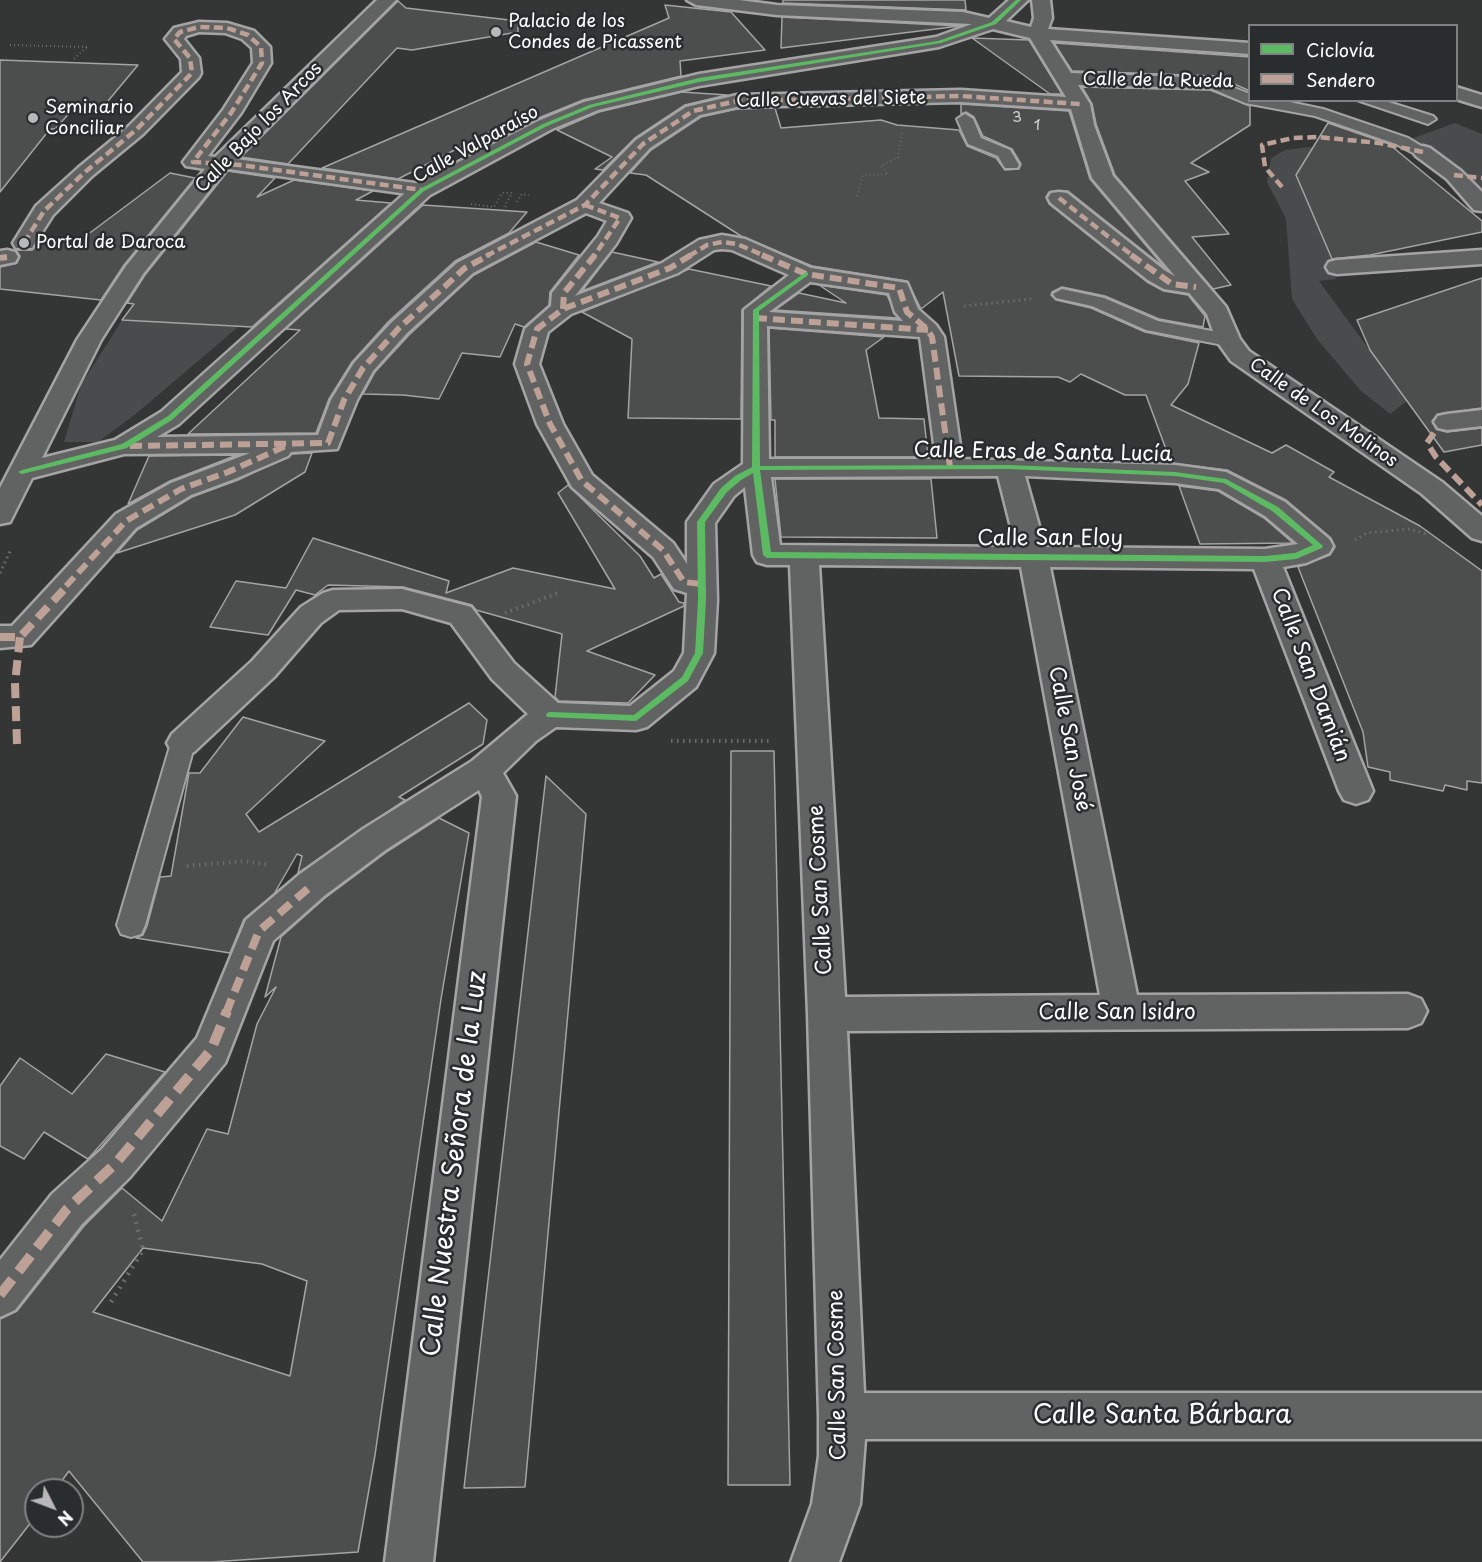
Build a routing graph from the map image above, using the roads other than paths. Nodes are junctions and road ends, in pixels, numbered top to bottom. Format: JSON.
{"nodes":[{"id":1,"x":387,"y":0,"type":"edge"},
{"id":2,"x":696,"y":0,"type":"edge"},
{"id":3,"x":1019,"y":0,"type":"edge"},
{"id":4,"x":1041,"y":0,"type":"edge"},
{"id":5,"x":927,"y":15,"type":"junction"},
{"id":6,"x":994,"y":23,"type":"junction"},
{"id":7,"x":1037,"y":34,"type":"junction"},
{"id":8,"x":939,"y":42,"type":"junction"},
{"id":9,"x":1248,"y":49,"type":"edge"},
{"id":10,"x":1067,"y":79,"type":"junction"},
{"id":11,"x":1209,"y":82,"type":"junction"},
{"id":12,"x":1248,"y":83,"type":"edge"},
{"id":13,"x":1458,"y":94,"type":"edge"},
{"id":14,"x":1248,"y":99,"type":"edge"},
{"id":15,"x":1482,"y":101,"type":"edge"},
{"id":16,"x":1262,"y":102,"type":"edge"},
{"id":17,"x":1371,"y":102,"type":"edge"},
{"id":18,"x":1082,"y":115,"type":"junction"},
{"id":19,"x":943,"y":119,"type":"dead end"},
{"id":20,"x":975,"y":119,"type":"joint"},
{"id":21,"x":1428,"y":119,"type":"dead end"},
{"id":22,"x":1060,"y":124,"type":"dead end"},
{"id":23,"x":1424,"y":152,"type":"joint"},
{"id":24,"x":221,"y":163,"type":"junction"},
{"id":25,"x":1011,"y":165,"type":"dead end"},
{"id":26,"x":422,"y":190,"type":"junction"},
{"id":27,"x":1059,"y":198,"type":"dead end"},
{"id":28,"x":585,"y":205,"type":"junction"},
{"id":29,"x":1482,"y":205,"type":"edge"},
{"id":30,"x":11,"y":253,"type":"edge"},
{"id":31,"x":1482,"y":257,"type":"edge"},
{"id":32,"x":1337,"y":267,"type":"dead end"},
{"id":33,"x":806,"y":274,"type":"junction"},
{"id":34,"x":1196,"y":286,"type":"junction"},
{"id":35,"x":1062,"y":294,"type":"road end"},
{"id":36,"x":563,"y":309,"type":"junction"},
{"id":37,"x":755,"y":318,"type":"junction"},
{"id":38,"x":928,"y":330,"type":"junction"},
{"id":39,"x":1228,"y":340,"type":"junction"},
{"id":40,"x":1482,"y":418,"type":"edge"},
{"id":41,"x":1447,"y":422,"type":"dead end"},
{"id":42,"x":292,"y":444,"type":"junction"},
{"id":43,"x":124,"y":446,"type":"junction"},
{"id":44,"x":950,"y":467,"type":"junction"},
{"id":45,"x":1009,"y":467,"type":"junction"},
{"id":46,"x":756,"y":468,"type":"junction"},
{"id":47,"x":22,"y":472,"type":"junction"},
{"id":48,"x":0,"y":515,"type":"edge"},
{"id":49,"x":1482,"y":531,"type":"edge"},
{"id":50,"x":1308,"y":551,"type":"joint"},
{"id":51,"x":1033,"y":556,"type":"junction"},
{"id":52,"x":804,"y":558,"type":"junction"},
{"id":53,"x":1265,"y":559,"type":"junction"},
{"id":54,"x":701,"y":584,"type":"junction"},
{"id":55,"x":0,"y":637,"type":"edge"},
{"id":56,"x":550,"y":715,"type":"junction"},
{"id":57,"x":183,"y":743,"type":"joint"},
{"id":58,"x":484,"y":770,"type":"junction"},
{"id":59,"x":1356,"y":792,"type":"dead end"},
{"id":60,"x":131,"y":925,"type":"dead end"},
{"id":61,"x":1408,"y":1011,"type":"dead end"},
{"id":62,"x":1122,"y":1013,"type":"junction"},
{"id":63,"x":827,"y":1014,"type":"junction"},
{"id":64,"x":0,"y":1295,"type":"edge"},
{"id":65,"x":842,"y":1416,"type":"junction"},
{"id":66,"x":1482,"y":1416,"type":"edge"},
{"id":67,"x":409,"y":1562,"type":"edge"},
{"id":68,"x":815,"y":1562,"type":"edge"}],
"edges":[{"from":1,"to":24,"type":"street","name":"Calle Bajo los Arcos"},
{"from":2,"to":5,"type":"street"},
{"from":3,"to":6,"type":"street","name":"Calle Valparaíso"},
{"from":4,"to":7,"type":"street"},
{"from":5,"to":6,"type":"street"},
{"from":5,"to":8,"type":"street"},
{"from":6,"to":7,"type":"street"},
{"from":6,"to":8,"type":"street","name":"Calle Valparaíso"},
{"from":7,"to":9,"type":"street"},
{"from":7,"to":10,"type":"street","name":"Calle de Los Molinos"},
{"from":8,"to":26,"type":"street","name":"Calle Valparaíso"},
{"from":10,"to":11,"type":"street","name":"Calle de la Rueda"},
{"from":10,"to":18,"type":"street","name":"Calle de Los Molinos"},
{"from":11,"to":12,"type":"lane","name":"Calle de la Rueda"},
{"from":11,"to":14,"type":"lane"},
{"from":13,"to":15,"type":"street"},
{"from":16,"to":23,"type":"lane"},
{"from":17,"to":21,"type":"lane"},
{"from":18,"to":22,"type":"street"},
{"from":18,"to":28,"type":"street","name":"Calle Cuevas del Siete"},
{"from":18,"to":34,"type":"street","name":"Calle de Los Molinos"},
{"from":19,"to":20,"type":"street"},
{"from":20,"to":25,"type":"lane"},
{"from":23,"to":29,"type":"street"},
{"from":24,"to":26,"type":"street"},
{"from":24,"to":30,"type":"street"},
{"from":24,"to":47,"type":"street","name":"Calle Bajo los Arcos"},
{"from":26,"to":43,"type":"street","name":"Calle Valparaíso"},
{"from":27,"to":34,"type":"street"},
{"from":28,"to":36,"type":"street"},
{"from":28,"to":42,"type":"street","name":"Calle Cuevas del Siete"},
{"from":31,"to":32,"type":"street"},
{"from":33,"to":36,"type":"street"},
{"from":33,"to":37,"type":"street"},
{"from":33,"to":38,"type":"street"},
{"from":34,"to":39,"type":"street","name":"Calle de Los Molinos"},
{"from":35,"to":39,"type":"lane"},
{"from":36,"to":54,"type":"street"},
{"from":37,"to":38,"type":"street"},
{"from":37,"to":46,"type":"street"},
{"from":38,"to":44,"type":"street"},
{"from":39,"to":49,"type":"street","name":"Calle de Los Molinos"},
{"from":40,"to":41,"type":"street"},
{"from":42,"to":43,"type":"street"},
{"from":42,"to":55,"type":"street"},
{"from":43,"to":47,"type":"street","name":"Calle Valparaíso"},
{"from":44,"to":45,"type":"street","name":"Calle Eras de Santa Lucía"},
{"from":44,"to":46,"type":"street","name":"Calle Eras de Santa Lucía"},
{"from":45,"to":50,"type":"street","name":"Calle Eras de Santa Lucía"},
{"from":45,"to":51,"type":"street","name":"Calle San José"},
{"from":46,"to":52,"type":"street"},
{"from":46,"to":54,"type":"street"},
{"from":47,"to":48,"type":"street","name":"Calle Bajo los Arcos"},
{"from":50,"to":53,"type":"street","name":"Calle San Eloy"},
{"from":51,"to":52,"type":"street","name":"Calle San Eloy"},
{"from":51,"to":53,"type":"street","name":"Calle San Eloy"},
{"from":51,"to":62,"type":"street","name":"Calle San José"},
{"from":52,"to":63,"type":"street","name":"Calle San Cosme"},
{"from":53,"to":59,"type":"street","name":"Calle San Damián"},
{"from":54,"to":56,"type":"street"},
{"from":56,"to":57,"type":"street"},
{"from":56,"to":58,"type":"street"},
{"from":57,"to":60,"type":"lane"},
{"from":58,"to":64,"type":"street"},
{"from":58,"to":67,"type":"street","name":"Calle Nuestra Señora de la Luz"},
{"from":61,"to":62,"type":"street","name":"Calle San Isidro"},
{"from":62,"to":63,"type":"street","name":"Calle San Isidro"},
{"from":63,"to":65,"type":"street","name":"Calle San Cosme"},
{"from":65,"to":66,"type":"street","name":"Calle Santa Bárbara"},
{"from":65,"to":68,"type":"street","name":"Calle San Cosme"}]}
